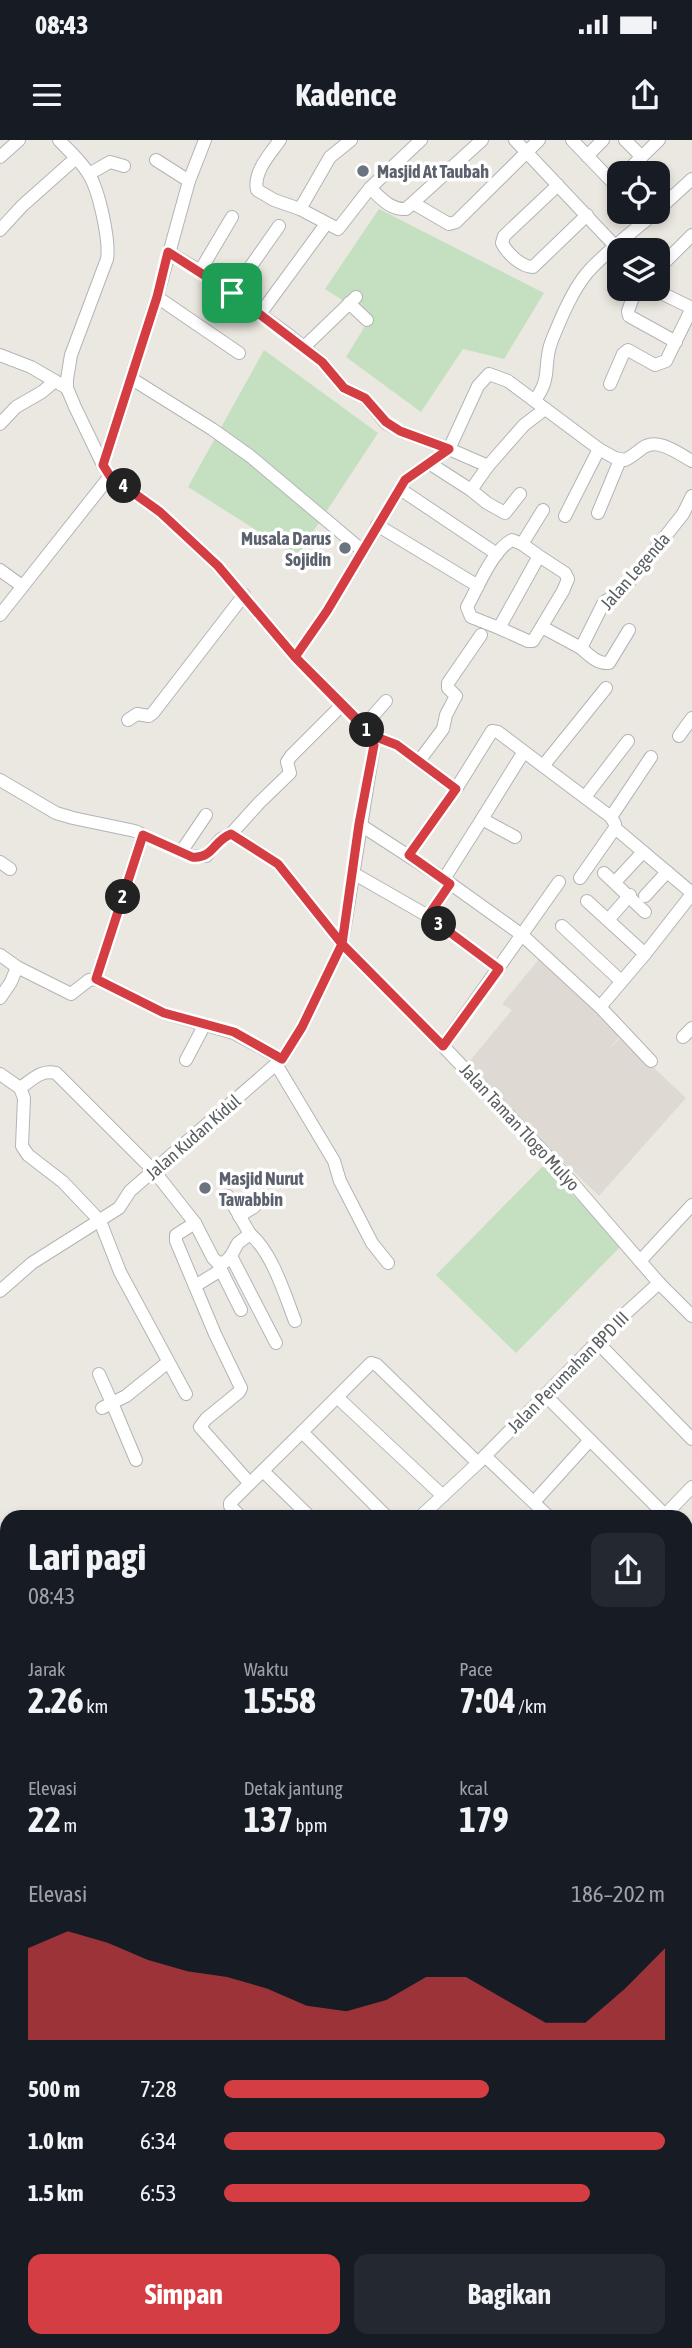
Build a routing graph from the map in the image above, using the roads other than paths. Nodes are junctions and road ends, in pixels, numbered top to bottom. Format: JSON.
{"nodes":[{"id":1,"x":19,"y":140,"type":"edge"},
{"id":2,"x":59,"y":140,"type":"edge"},
{"id":3,"x":205,"y":140,"type":"edge"},
{"id":4,"x":280,"y":140,"type":"edge"},
{"id":5,"x":421,"y":140,"type":"edge"},
{"id":6,"x":482,"y":140,"type":"edge"},
{"id":7,"x":515,"y":140,"type":"edge"},
{"id":8,"x":539,"y":140,"type":"edge"},
{"id":9,"x":572,"y":140,"type":"edge"},
{"id":10,"x":603,"y":140,"type":"edge"},
{"id":11,"x":625,"y":140,"type":"edge"},
{"id":12,"x":659,"y":140,"type":"edge"},
{"id":13,"x":350,"y":142,"type":"edge"},
{"id":14,"x":526,"y":152,"type":"junction"},
{"id":15,"x":587,"y":156,"type":"junction"},
{"id":16,"x":0,"y":157,"type":"edge"},
{"id":17,"x":642,"y":157,"type":"junction"},
{"id":18,"x":76,"y":158,"type":"junction"},
{"id":19,"x":156,"y":160,"type":"dead end"},
{"id":20,"x":638,"y":161,"type":"edge"},
{"id":21,"x":124,"y":166,"type":"dead end"},
{"id":22,"x":89,"y":174,"type":"junction"},
{"id":23,"x":607,"y":175,"type":"edge"},
{"id":24,"x":189,"y":181,"type":"junction"},
{"id":25,"x":558,"y":184,"type":"junction"},
{"id":26,"x":689,"y":187,"type":"edge"},
{"id":27,"x":370,"y":188,"type":"junction"},
{"id":28,"x":670,"y":200,"type":"edge"},
{"id":29,"x":413,"y":203,"type":"junction"},
{"id":30,"x":300,"y":209,"type":"junction"},
{"id":31,"x":587,"y":215,"type":"junction"},
{"id":32,"x":232,"y":217,"type":"dead end"},
{"id":33,"x":326,"y":224,"type":"junction"},
{"id":34,"x":639,"y":224,"type":"edge"},
{"id":35,"x":279,"y":226,"type":"dead end"},
{"id":36,"x":0,"y":230,"type":"edge"},
{"id":37,"x":692,"y":235,"type":"edge"},
{"id":38,"x":608,"y":238,"type":"edge"},
{"id":39,"x":625,"y":238,"type":"edge"},
{"id":40,"x":168,"y":252,"type":"junction"},
{"id":41,"x":607,"y":255,"type":"edge"},
{"id":42,"x":670,"y":257,"type":"edge"},
{"id":43,"x":200,"y":271,"type":"junction"},
{"id":44,"x":232,"y":293,"type":"junction"},
{"id":45,"x":157,"y":297,"type":"junction"},
{"id":46,"x":670,"y":297,"type":"edge"},
{"id":47,"x":632,"y":301,"type":"edge"},
{"id":48,"x":260,"y":314,"type":"junction"},
{"id":49,"x":367,"y":320,"type":"dead end"},
{"id":50,"x":676,"y":342,"type":"junction"},
{"id":51,"x":303,"y":348,"type":"junction"},
{"id":52,"x":239,"y":353,"type":"dead end"},
{"id":53,"x":0,"y":355,"type":"edge"},
{"id":54,"x":131,"y":379,"type":"junction"},
{"id":55,"x":55,"y":381,"type":"junction"},
{"id":56,"x":610,"y":384,"type":"dead end"},
{"id":57,"x":67,"y":388,"type":"junction"},
{"id":58,"x":540,"y":405,"type":"junction"},
{"id":59,"x":0,"y":424,"type":"edge"},
{"id":60,"x":449,"y":449,"type":"junction"},
{"id":61,"x":599,"y":449,"type":"junction"},
{"id":62,"x":620,"y":460,"type":"junction"},
{"id":63,"x":692,"y":461,"type":"edge"},
{"id":64,"x":429,"y":463,"type":"junction"},
{"id":65,"x":488,"y":466,"type":"junction"},
{"id":66,"x":107,"y":470,"type":"junction"},
{"id":67,"x":400,"y":489,"type":"junction"},
{"id":68,"x":471,"y":490,"type":"junction"},
{"id":69,"x":520,"y":494,"type":"dead end"},
{"id":70,"x":692,"y":496,"type":"edge"},
{"id":71,"x":543,"y":510,"type":"dead end"},
{"id":72,"x":598,"y":513,"type":"dead end"},
{"id":73,"x":565,"y":516,"type":"dead end"},
{"id":74,"x":377,"y":525,"type":"junction"},
{"id":75,"x":523,"y":544,"type":"junction"},
{"id":76,"x":363,"y":551,"type":"junction"},
{"id":77,"x":497,"y":554,"type":"junction"},
{"id":78,"x":539,"y":556,"type":"junction"},
{"id":79,"x":0,"y":570,"type":"edge"},
{"id":80,"x":22,"y":586,"type":"junction"},
{"id":81,"x":478,"y":586,"type":"junction"},
{"id":82,"x":244,"y":594,"type":"junction"},
{"id":83,"x":0,"y":615,"type":"edge"},
{"id":84,"x":542,"y":627,"type":"junction"},
{"id":85,"x":499,"y":628,"type":"junction"},
{"id":86,"x":629,"y":630,"type":"dead end"},
{"id":87,"x":481,"y":635,"type":"dead end"},
{"id":88,"x":581,"y":648,"type":"junction"},
{"id":89,"x":295,"y":657,"type":"junction"},
{"id":90,"x":606,"y":688,"type":"dead end"},
{"id":91,"x":386,"y":701,"type":"dead end"},
{"id":92,"x":342,"y":705,"type":"junction"},
{"id":93,"x":692,"y":718,"type":"edge"},
{"id":94,"x":128,"y":720,"type":"dead end"},
{"id":95,"x":367,"y":730,"type":"junction"},
{"id":96,"x":679,"y":736,"type":"dead end"},
{"id":97,"x":628,"y":741,"type":"dead end"},
{"id":98,"x":523,"y":753,"type":"junction"},
{"id":99,"x":651,"y":757,"type":"dead end"},
{"id":100,"x":419,"y":761,"type":"junction"},
{"id":101,"x":543,"y":766,"type":"junction"},
{"id":102,"x":0,"y":780,"type":"edge"},
{"id":103,"x":456,"y":789,"type":"junction"},
{"id":104,"x":585,"y":797,"type":"junction"},
{"id":105,"x":206,"y":815,"type":"dead end"},
{"id":106,"x":482,"y":819,"type":"junction"},
{"id":107,"x":613,"y":822,"type":"junction"},
{"id":108,"x":359,"y":824,"type":"junction"},
{"id":109,"x":231,"y":834,"type":"junction"},
{"id":110,"x":143,"y":835,"type":"junction"},
{"id":111,"x":515,"y":837,"type":"dead end"},
{"id":112,"x":181,"y":852,"type":"junction"},
{"id":113,"x":643,"y":852,"type":"junction"},
{"id":114,"x":409,"y":855,"type":"junction"},
{"id":115,"x":667,"y":872,"type":"junction"},
{"id":116,"x":353,"y":873,"type":"junction"},
{"id":117,"x":580,"y":878,"type":"dead end"},
{"id":118,"x":447,"y":881,"type":"junction"},
{"id":119,"x":559,"y":882,"type":"dead end"},
{"id":120,"x":692,"y":894,"type":"edge"},
{"id":121,"x":630,"y":895,"type":"junction"},
{"id":122,"x":645,"y":896,"type":"dead end"},
{"id":123,"x":587,"y":901,"type":"dead end"},
{"id":124,"x":645,"y":912,"type":"dead end"},
{"id":125,"x":428,"y":916,"type":"junction"},
{"id":126,"x":608,"y":920,"type":"junction"},
{"id":127,"x":562,"y":926,"type":"dead end"},
{"id":128,"x":522,"y":936,"type":"junction"},
{"id":129,"x":342,"y":944,"type":"junction"},
{"id":130,"x":645,"y":954,"type":"junction"},
{"id":131,"x":0,"y":955,"type":"edge"},
{"id":132,"x":17,"y":967,"type":"junction"},
{"id":133,"x":499,"y":969,"type":"junction"},
{"id":134,"x":96,"y":979,"type":"junction"},
{"id":135,"x":621,"y":981,"type":"junction"},
{"id":136,"x":0,"y":998,"type":"edge"},
{"id":137,"x":600,"y":1007,"type":"junction"},
{"id":138,"x":205,"y":1024,"type":"junction"},
{"id":139,"x":443,"y":1046,"type":"junction"},
{"id":140,"x":186,"y":1060,"type":"dead end"},
{"id":141,"x":651,"y":1061,"type":"dead end"},
{"id":142,"x":279,"y":1062,"type":"junction"},
{"id":143,"x":0,"y":1074,"type":"edge"},
{"id":144,"x":20,"y":1088,"type":"junction"},
{"id":145,"x":154,"y":1171,"type":"junction"},
{"id":146,"x":228,"y":1196,"type":"dead end"},
{"id":147,"x":692,"y":1205,"type":"edge"},
{"id":148,"x":254,"y":1208,"type":"dead end"},
{"id":149,"x":239,"y":1216,"type":"junction"},
{"id":150,"x":100,"y":1221,"type":"junction"},
{"id":151,"x":195,"y":1223,"type":"junction"},
{"id":152,"x":250,"y":1234,"type":"junction"},
{"id":153,"x":231,"y":1256,"type":"junction"},
{"id":154,"x":640,"y":1261,"type":"junction"},
{"id":155,"x":388,"y":1263,"type":"dead end"},
{"id":156,"x":219,"y":1266,"type":"junction"},
{"id":157,"x":659,"y":1283,"type":"junction"},
{"id":158,"x":195,"y":1286,"type":"junction"},
{"id":159,"x":0,"y":1291,"type":"edge"},
{"id":160,"x":241,"y":1310,"type":"dead end"},
{"id":161,"x":692,"y":1317,"type":"edge"},
{"id":162,"x":295,"y":1321,"type":"dead end"},
{"id":163,"x":276,"y":1343,"type":"dead end"},
{"id":164,"x":598,"y":1343,"type":"junction"},
{"id":165,"x":167,"y":1363,"type":"junction"},
{"id":166,"x":99,"y":1374,"type":"dead end"},
{"id":167,"x":186,"y":1394,"type":"dead end"},
{"id":168,"x":546,"y":1396,"type":"junction"},
{"id":169,"x":338,"y":1398,"type":"junction"},
{"id":170,"x":107,"y":1406,"type":"junction"},
{"id":171,"x":304,"y":1430,"type":"junction"},
{"id":172,"x":692,"y":1439,"type":"edge"},
{"id":173,"x":590,"y":1440,"type":"junction"},
{"id":174,"x":482,"y":1459,"type":"junction"},
{"id":175,"x":136,"y":1460,"type":"dead end"},
{"id":176,"x":263,"y":1471,"type":"junction"},
{"id":177,"x":245,"y":1478,"type":"dead end"},
{"id":178,"x":692,"y":1487,"type":"edge"},
{"id":179,"x":443,"y":1496,"type":"junction"},
{"id":180,"x":534,"y":1502,"type":"junction"},
{"id":181,"x":376,"y":1506,"type":"junction"},
{"id":182,"x":232,"y":1510,"type":"edge"},
{"id":183,"x":303,"y":1510,"type":"edge"},
{"id":184,"x":372,"y":1510,"type":"edge"},
{"id":185,"x":380,"y":1510,"type":"edge"},
{"id":186,"x":432,"y":1510,"type":"edge"},
{"id":187,"x":541,"y":1510,"type":"edge"},
{"id":188,"x":660,"y":1510,"type":"edge"},
{"id":189,"x":671,"y":1510,"type":"edge"}],
"edges":[{"from":1,"to":16,"type":"street"},
{"from":2,"to":18,"type":"street"},
{"from":3,"to":24,"type":"street"},
{"from":4,"to":30,"type":"street"},
{"from":5,"to":27,"type":"street"},
{"from":6,"to":29,"type":"street"},
{"from":7,"to":14,"type":"street"},
{"from":8,"to":14,"type":"street"},
{"from":9,"to":15,"type":"street"},
{"from":10,"to":15,"type":"street"},
{"from":11,"to":17,"type":"street"},
{"from":12,"to":17,"type":"street"},
{"from":13,"to":30,"type":"street"},
{"from":14,"to":25,"type":"street"},
{"from":14,"to":29,"type":"street"},
{"from":15,"to":23,"type":"street"},
{"from":17,"to":20,"type":"street"},
{"from":18,"to":22,"type":"street"},
{"from":18,"to":36,"type":"street"},
{"from":19,"to":24,"type":"street"},
{"from":21,"to":22,"type":"street"},
{"from":22,"to":57,"type":"street"},
{"from":24,"to":40,"type":"street"},
{"from":25,"to":31,"type":"street"},
{"from":25,"to":31,"type":"street"},
{"from":26,"to":28,"type":"street"},
{"from":27,"to":29,"type":"street"},
{"from":27,"to":33,"type":"street"},
{"from":30,"to":33,"type":"street"},
{"from":31,"to":38,"type":"street"},
{"from":32,"to":43,"type":"street"},
{"from":33,"to":48,"type":"street"},
{"from":34,"to":39,"type":"street"},
{"from":35,"to":44,"type":"street"},
{"from":37,"to":42,"type":"street"},
{"from":40,"to":43,"type":"street"},
{"from":40,"to":45,"type":"street"},
{"from":41,"to":58,"type":"street"},
{"from":43,"to":44,"type":"street"},
{"from":44,"to":48,"type":"street"},
{"from":45,"to":52,"type":"street"},
{"from":45,"to":54,"type":"street"},
{"from":46,"to":50,"type":"street"},
{"from":47,"to":50,"type":"street"},
{"from":48,"to":51,"type":"street"},
{"from":49,"to":51,"type":"street"},
{"from":50,"to":56,"type":"street"},
{"from":51,"to":60,"type":"street"},
{"from":53,"to":55,"type":"street"},
{"from":54,"to":66,"type":"street"},
{"from":54,"to":76,"type":"street"},
{"from":55,"to":57,"type":"street"},
{"from":55,"to":59,"type":"street"},
{"from":57,"to":66,"type":"street"},
{"from":58,"to":60,"type":"street"},
{"from":58,"to":61,"type":"street"},
{"from":58,"to":65,"type":"street"},
{"from":60,"to":64,"type":"street"},
{"from":60,"to":65,"type":"street"},
{"from":61,"to":62,"type":"street"},
{"from":61,"to":73,"type":"street"},
{"from":62,"to":63,"type":"street"},
{"from":62,"to":72,"type":"street"},
{"from":64,"to":67,"type":"street"},
{"from":64,"to":68,"type":"street"},
{"from":65,"to":68,"type":"street"},
{"from":66,"to":80,"type":"street"},
{"from":66,"to":82,"type":"street"},
{"from":67,"to":74,"type":"street"},
{"from":67,"to":77,"type":"street"},
{"from":68,"to":69,"type":"street"},
{"from":70,"to":88,"type":"street","name":"Jalan Legenda"},
{"from":71,"to":75,"type":"street"},
{"from":74,"to":76,"type":"street"},
{"from":74,"to":81,"type":"street"},
{"from":75,"to":77,"type":"street"},
{"from":75,"to":78,"type":"street"},
{"from":76,"to":89,"type":"street"},
{"from":77,"to":81,"type":"street"},
{"from":78,"to":84,"type":"street"},
{"from":78,"to":85,"type":"street"},
{"from":79,"to":80,"type":"street"},
{"from":80,"to":83,"type":"street"},
{"from":81,"to":85,"type":"street"},
{"from":82,"to":89,"type":"street"},
{"from":82,"to":94,"type":"street"},
{"from":84,"to":85,"type":"street"},
{"from":84,"to":88,"type":"street","name":"Jalan Legenda"},
{"from":86,"to":88,"type":"street","name":"Jalan Legenda"},
{"from":87,"to":100,"type":"street"},
{"from":89,"to":92,"type":"street"},
{"from":90,"to":101,"type":"street"},
{"from":91,"to":95,"type":"street"},
{"from":92,"to":95,"type":"street"},
{"from":92,"to":109,"type":"street"},
{"from":93,"to":96,"type":"street"},
{"from":95,"to":100,"type":"street"},
{"from":95,"to":108,"type":"street","name":"Jalan Kudan Kidul"},
{"from":97,"to":104,"type":"street"},
{"from":98,"to":101,"type":"street"},
{"from":98,"to":103,"type":"street"},
{"from":98,"to":106,"type":"street"},
{"from":99,"to":107,"type":"street"},
{"from":100,"to":103,"type":"street"},
{"from":101,"to":104,"type":"street"},
{"from":102,"to":110,"type":"street"},
{"from":103,"to":114,"type":"street"},
{"from":104,"to":107,"type":"street"},
{"from":105,"to":112,"type":"street"},
{"from":106,"to":111,"type":"street"},
{"from":106,"to":118,"type":"street"},
{"from":107,"to":113,"type":"street"},
{"from":107,"to":117,"type":"street"},
{"from":108,"to":114,"type":"street"},
{"from":108,"to":116,"type":"street","name":"Jalan Kudan Kidul"},
{"from":109,"to":112,"type":"street"},
{"from":109,"to":129,"type":"street","name":"Jalan Taman Tlogo Mulyo"},
{"from":110,"to":112,"type":"street"},
{"from":110,"to":134,"type":"street"},
{"from":113,"to":115,"type":"street"},
{"from":113,"to":121,"type":"street"},
{"from":114,"to":118,"type":"street"},
{"from":115,"to":120,"type":"street"},
{"from":115,"to":122,"type":"street"},
{"from":116,"to":125,"type":"street"},
{"from":116,"to":129,"type":"street","name":"Jalan Kudan Kidul"},
{"from":118,"to":125,"type":"street"},
{"from":118,"to":128,"type":"street"},
{"from":119,"to":128,"type":"street"},
{"from":120,"to":130,"type":"street"},
{"from":121,"to":124,"type":"street"},
{"from":121,"to":126,"type":"street"},
{"from":123,"to":126,"type":"street"},
{"from":125,"to":133,"type":"street"},
{"from":126,"to":130,"type":"street"},
{"from":127,"to":135,"type":"street"},
{"from":128,"to":133,"type":"street"},
{"from":128,"to":137,"type":"street"},
{"from":129,"to":139,"type":"street","name":"Jalan Taman Tlogo Mulyo"},
{"from":129,"to":142,"type":"street","name":"Jalan Kudan Kidul"},
{"from":130,"to":135,"type":"street"},
{"from":131,"to":132,"type":"street"},
{"from":132,"to":134,"type":"street"},
{"from":132,"to":136,"type":"street"},
{"from":133,"to":139,"type":"street"},
{"from":134,"to":138,"type":"street"},
{"from":135,"to":137,"type":"street"},
{"from":137,"to":141,"type":"street"},
{"from":138,"to":140,"type":"street"},
{"from":138,"to":142,"type":"street"},
{"from":139,"to":154,"type":"street","name":"Jalan Taman Tlogo Mulyo"},
{"from":142,"to":145,"type":"street","name":"Jalan Kudan Kidul"},
{"from":142,"to":155,"type":"street"},
{"from":143,"to":144,"type":"street"},
{"from":144,"to":145,"type":"street"},
{"from":144,"to":150,"type":"street"},
{"from":145,"to":150,"type":"street","name":"Jalan Kudan Kidul"},
{"from":145,"to":151,"type":"street"},
{"from":146,"to":149,"type":"street"},
{"from":147,"to":154,"type":"street"},
{"from":148,"to":149,"type":"street"},
{"from":149,"to":152,"type":"street"},
{"from":150,"to":159,"type":"street","name":"Jalan Kudan Kidul"},
{"from":150,"to":165,"type":"street"},
{"from":151,"to":156,"type":"street"},
{"from":151,"to":158,"type":"street"},
{"from":152,"to":153,"type":"street"},
{"from":152,"to":162,"type":"street"},
{"from":153,"to":156,"type":"street"},
{"from":153,"to":163,"type":"street"},
{"from":154,"to":157,"type":"street","name":"Jalan Taman Tlogo Mulyo"},
{"from":156,"to":158,"type":"street"},
{"from":156,"to":160,"type":"street"},
{"from":157,"to":161,"type":"street","name":"Jalan Taman Tlogo Mulyo"},
{"from":157,"to":164,"type":"street","name":"Jalan Perumahan BPD III"},
{"from":158,"to":177,"type":"street"},
{"from":164,"to":168,"type":"street","name":"Jalan Perumahan BPD III"},
{"from":164,"to":172,"type":"street"},
{"from":165,"to":167,"type":"street"},
{"from":165,"to":170,"type":"street"},
{"from":166,"to":170,"type":"street"},
{"from":168,"to":173,"type":"street"},
{"from":168,"to":174,"type":"street","name":"Jalan Perumahan BPD III"},
{"from":169,"to":171,"type":"street"},
{"from":169,"to":174,"type":"street"},
{"from":169,"to":179,"type":"street"},
{"from":170,"to":175,"type":"street"},
{"from":171,"to":176,"type":"street"},
{"from":171,"to":181,"type":"street"},
{"from":173,"to":180,"type":"street"},
{"from":173,"to":188,"type":"street"},
{"from":174,"to":179,"type":"street","name":"Jalan Perumahan BPD III"},
{"from":174,"to":180,"type":"street"},
{"from":176,"to":182,"type":"street"},
{"from":176,"to":183,"type":"street"},
{"from":178,"to":189,"type":"street"},
{"from":179,"to":186,"type":"street","name":"Jalan Perumahan BPD III"},
{"from":180,"to":187,"type":"street"},
{"from":181,"to":184,"type":"street"},
{"from":181,"to":185,"type":"street"}]}
